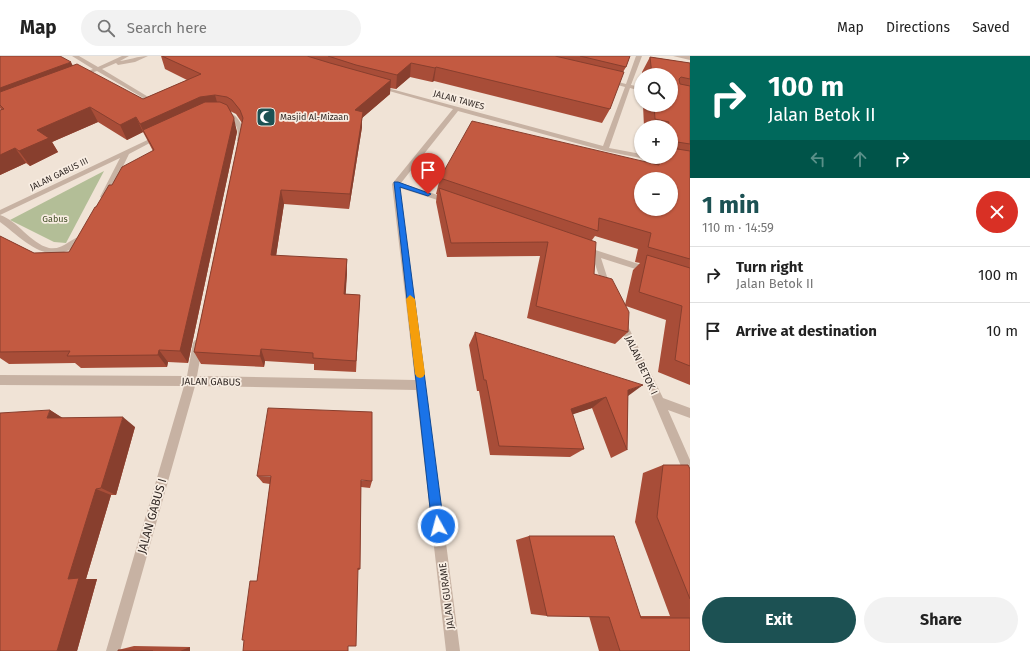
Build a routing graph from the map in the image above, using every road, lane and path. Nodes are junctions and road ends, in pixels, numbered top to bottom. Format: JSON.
{"nodes":[{"id":1,"x":75,"y":56,"type":"edge"},
{"id":2,"x":126,"y":56,"type":"edge"},
{"id":3,"x":145,"y":56,"type":"edge"},
{"id":4,"x":639,"y":56,"type":"edge"},
{"id":5,"x":676,"y":56,"type":"edge"},
{"id":6,"x":690,"y":58,"type":"edge"},
{"id":7,"x":110,"y":64,"type":"junction"},
{"id":8,"x":97,"y":69,"type":"junction"},
{"id":9,"x":75,"y":78,"type":"edge"},
{"id":10,"x":598,"y":79,"type":"edge"},
{"id":11,"x":371,"y":85,"type":"edge"},
{"id":12,"x":628,"y":86,"type":"junction"},
{"id":13,"x":634,"y":87,"type":"edge"},
{"id":14,"x":152,"y":101,"type":"edge"},
{"id":15,"x":456,"y":108,"type":"junction"},
{"id":16,"x":218,"y":112,"type":"edge"},
{"id":17,"x":166,"y":133,"type":"edge"},
{"id":18,"x":238,"y":148,"type":"edge"},
{"id":19,"x":605,"y":148,"type":"junction"},
{"id":20,"x":126,"y":152,"type":"junction"},
{"id":21,"x":634,"y":154,"type":"edge"},
{"id":22,"x":678,"y":164,"type":"edge"},
{"id":23,"x":690,"y":166,"type":"edge"},
{"id":24,"x":396,"y":184,"type":"junction"},
{"id":25,"x":458,"y":205,"type":"edge"},
{"id":26,"x":100,"y":206,"type":"edge"},
{"id":27,"x":0,"y":213,"type":"edge"},
{"id":28,"x":0,"y":218,"type":"edge"},
{"id":29,"x":86,"y":233,"type":"edge"},
{"id":30,"x":575,"y":246,"type":"edge"},
{"id":31,"x":596,"y":254,"type":"junction"},
{"id":32,"x":654,"y":272,"type":"edge"},
{"id":33,"x":611,"y":300,"type":"edge"},
{"id":34,"x":618,"y":315,"type":"edge"},
{"id":35,"x":200,"y":335,"type":"edge"},
{"id":36,"x":0,"y":380,"type":"edge"},
{"id":37,"x":191,"y":381,"type":"junction"},
{"id":38,"x":421,"y":385,"type":"junction"},
{"id":39,"x":659,"y":401,"type":"junction"},
{"id":40,"x":690,"y":413,"type":"edge"},
{"id":41,"x":690,"y":474,"type":"edge"},
{"id":42,"x":113,"y":651,"type":"edge"},
{"id":43,"x":453,"y":651,"type":"edge"}],
"edges":[{"from":1,"to":8,"type":"street"},
{"from":2,"to":7,"type":"street"},
{"from":3,"to":7,"type":"street"},
{"from":4,"to":12,"type":"street"},
{"from":5,"to":6,"type":"street"},
{"from":7,"to":8,"type":"street"},
{"from":8,"to":9,"type":"street"},
{"from":8,"to":14,"type":"street"},
{"from":10,"to":12,"type":"street"},
{"from":11,"to":15,"type":"street","name":"JALAN TAWES"},
{"from":12,"to":13,"type":"street"},
{"from":12,"to":19,"type":"street"},
{"from":15,"to":19,"type":"street","name":"JALAN TAWES"},
{"from":15,"to":24,"type":"street"},
{"from":16,"to":18,"type":"street"},
{"from":17,"to":20,"type":"street","name":"JALAN GABUS III"},
{"from":19,"to":21,"type":"street","name":"JALAN TAWES"},
{"from":20,"to":26,"type":"street"},
{"from":20,"to":27,"type":"street","name":"JALAN GABUS III"},
{"from":22,"to":23,"type":"street"},
{"from":24,"to":25,"type":"street"},
{"from":24,"to":38,"type":"street","name":"JALAN GURAME"},
{"from":28,"to":29,"type":"street"},
{"from":30,"to":31,"type":"street"},
{"from":31,"to":32,"type":"street"},
{"from":31,"to":33,"type":"street"},
{"from":34,"to":39,"type":"street","name":"JALAN BETOK I"},
{"from":35,"to":37,"type":"street","name":"JALAN GABUS I"},
{"from":36,"to":37,"type":"street","name":"JALAN GABUS"},
{"from":37,"to":38,"type":"street","name":"JALAN GABUS"},
{"from":37,"to":42,"type":"street","name":"JALAN GABUS I"},
{"from":38,"to":43,"type":"street","name":"JALAN GURAME"},
{"from":39,"to":40,"type":"street"},
{"from":39,"to":41,"type":"street","name":"JALAN BETOK I"}]}
